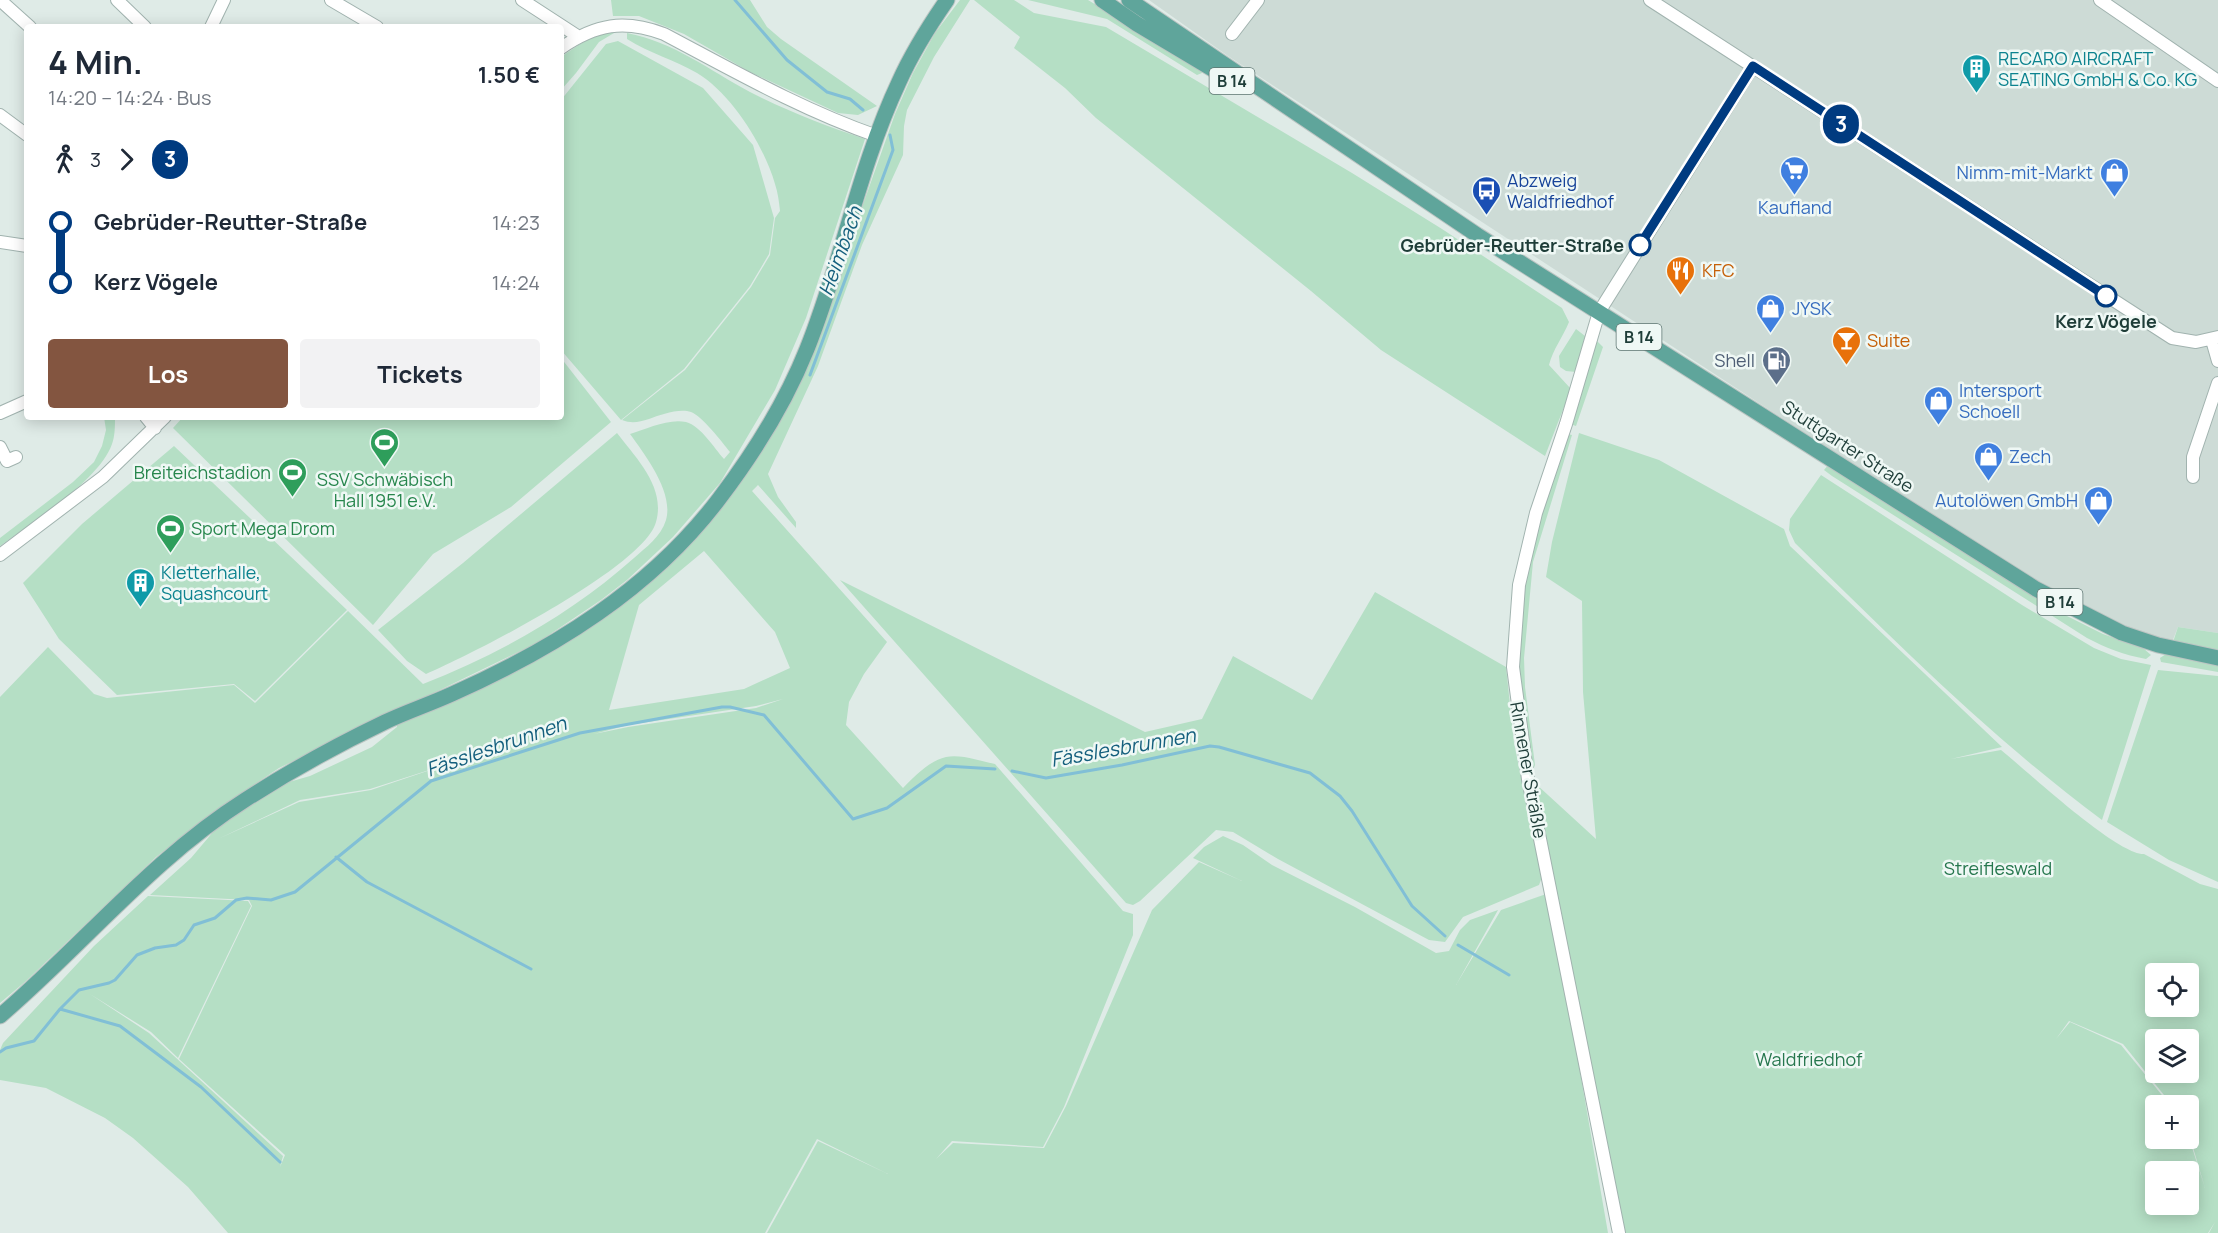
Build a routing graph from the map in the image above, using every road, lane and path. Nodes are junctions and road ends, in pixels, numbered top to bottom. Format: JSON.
{"nodes":[{"id":1,"x":0,"y":0,"type":"edge"},
{"id":2,"x":117,"y":0,"type":"edge"},
{"id":3,"x":224,"y":0,"type":"edge"},
{"id":4,"x":331,"y":0,"type":"edge"},
{"id":5,"x":522,"y":0,"type":"edge"},
{"id":6,"x":946,"y":0,"type":"edge"},
{"id":7,"x":1102,"y":0,"type":"edge"},
{"id":8,"x":1129,"y":0,"type":"edge"},
{"id":9,"x":1258,"y":0,"type":"edge"},
{"id":10,"x":1650,"y":0,"type":"edge"},
{"id":11,"x":2100,"y":0,"type":"edge"},
{"id":12,"x":27,"y":24,"type":"edge"},
{"id":13,"x":142,"y":24,"type":"edge"},
{"id":14,"x":212,"y":24,"type":"edge"},
{"id":15,"x":372,"y":24,"type":"edge"},
{"id":16,"x":559,"y":24,"type":"edge"},
{"id":17,"x":564,"y":27,"type":"edge"},
{"id":18,"x":1232,"y":34,"type":"dead end"},
{"id":19,"x":579,"y":37,"type":"junction"},
{"id":20,"x":564,"y":46,"type":"edge"},
{"id":21,"x":1753,"y":66,"type":"junction"},
{"id":22,"x":2218,"y":81,"type":"edge"},
{"id":23,"x":0,"y":115,"type":"edge"},
{"id":24,"x":24,"y":133,"type":"edge"},
{"id":25,"x":877,"y":136,"type":"junction"},
{"id":26,"x":1364,"y":160,"type":"junction"},
{"id":27,"x":0,"y":242,"type":"edge"},
{"id":28,"x":24,"y":246,"type":"edge"},
{"id":29,"x":1599,"y":312,"type":"junction"},
{"id":30,"x":2215,"y":339,"type":"edge"},
{"id":31,"x":2218,"y":362,"type":"edge"},
{"id":32,"x":2218,"y":383,"type":"edge"},
{"id":33,"x":24,"y":402,"type":"edge"},
{"id":34,"x":0,"y":413,"type":"edge"},
{"id":35,"x":148,"y":420,"type":"edge"},
{"id":36,"x":162,"y":420,"type":"edge"},
{"id":37,"x":155,"y":428,"type":"junction"},
{"id":38,"x":0,"y":447,"type":"edge"},
{"id":39,"x":8,"y":461,"type":"edge"},
{"id":40,"x":2193,"y":477,"type":"dead end"},
{"id":41,"x":0,"y":555,"type":"edge"},
{"id":42,"x":2218,"y":658,"type":"edge"},
{"id":43,"x":0,"y":1016,"type":"edge"},
{"id":44,"x":1618,"y":1233,"type":"edge"}],
"edges":[{"from":1,"to":12,"type":"street"},
{"from":2,"to":13,"type":"street"},
{"from":3,"to":14,"type":"street"},
{"from":4,"to":15,"type":"street"},
{"from":5,"to":16,"type":"street"},
{"from":6,"to":25,"type":"main road"},
{"from":7,"to":26,"type":"main road","name":"Stuttgarter Straße","number":"B 14"},
{"from":8,"to":26,"type":"main road","name":"Stuttgarter Straße","number":"B 14"},
{"from":9,"to":18,"type":"street"},
{"from":10,"to":21,"type":"street"},
{"from":11,"to":22,"type":"street"},
{"from":17,"to":19,"type":"street"},
{"from":19,"to":20,"type":"street"},
{"from":19,"to":25,"type":"street"},
{"from":21,"to":29,"type":"street"},
{"from":21,"to":30,"type":"street"},
{"from":23,"to":24,"type":"street"},
{"from":25,"to":43,"type":"main road"},
{"from":26,"to":29,"type":"main road","name":"Stuttgarter Straße","number":"B 14"},
{"from":27,"to":28,"type":"street"},
{"from":29,"to":42,"type":"main road","name":"Stuttgarter Straße","number":"B 14"},
{"from":29,"to":44,"type":"street","name":"Rinnener Sträßle"},
{"from":30,"to":31,"type":"street"},
{"from":32,"to":40,"type":"street"},
{"from":33,"to":34,"type":"street"},
{"from":35,"to":37,"type":"street"},
{"from":36,"to":37,"type":"street"},
{"from":37,"to":41,"type":"street"},
{"from":38,"to":39,"type":"street"}]}
